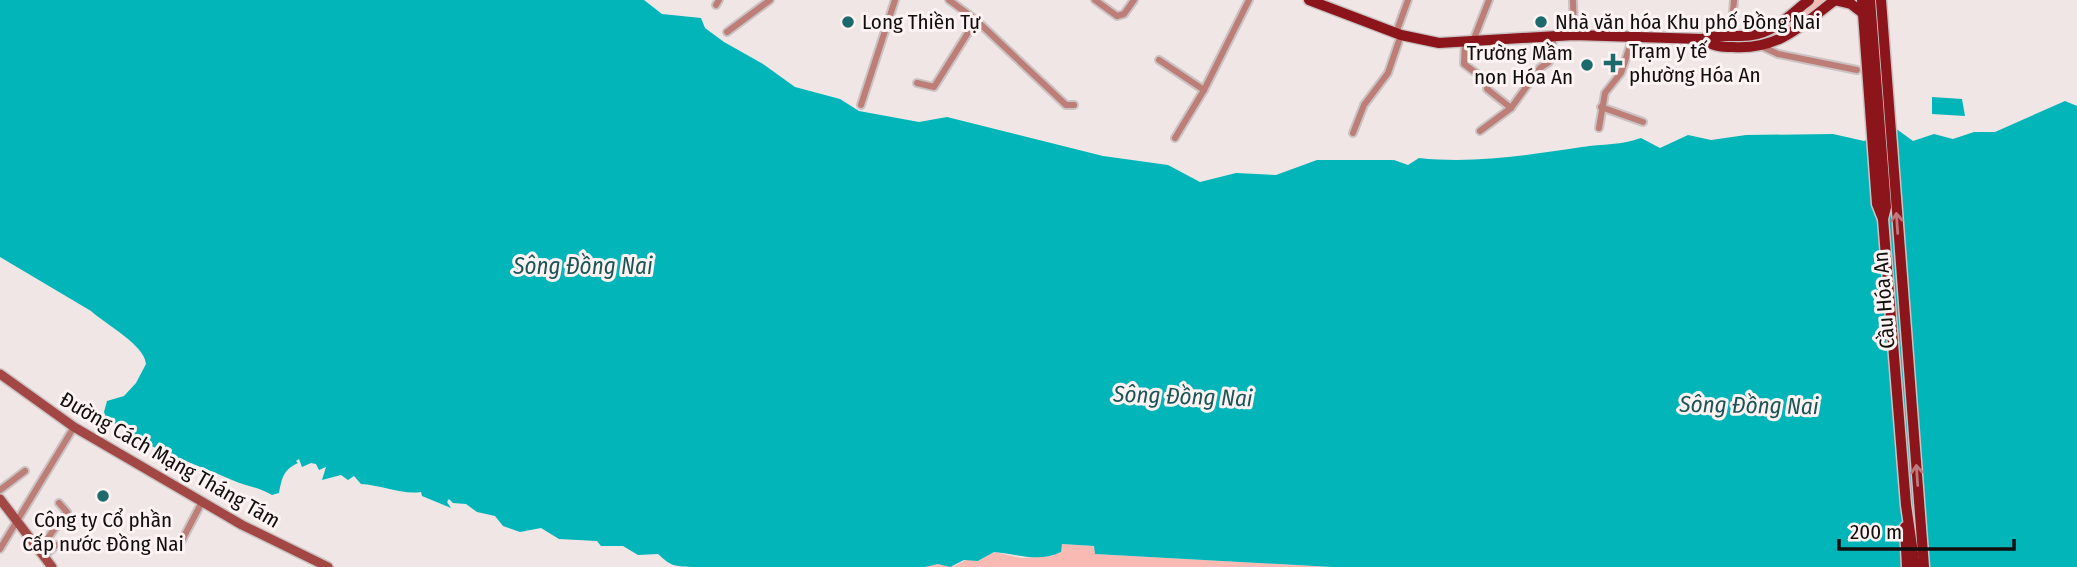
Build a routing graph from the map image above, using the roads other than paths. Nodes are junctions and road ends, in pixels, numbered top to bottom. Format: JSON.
{"nodes":[{"id":1,"x":769,"y":0,"type":"edge"},
{"id":2,"x":895,"y":0,"type":"edge"},
{"id":3,"x":949,"y":0,"type":"edge"},
{"id":4,"x":1095,"y":0,"type":"edge"},
{"id":5,"x":1134,"y":0,"type":"edge"},
{"id":6,"x":1249,"y":0,"type":"edge"},
{"id":7,"x":1309,"y":0,"type":"edge"},
{"id":8,"x":1408,"y":0,"type":"edge"},
{"id":9,"x":1489,"y":0,"type":"edge"},
{"id":10,"x":1573,"y":0,"type":"edge"},
{"id":11,"x":1734,"y":0,"type":"edge"},
{"id":12,"x":1809,"y":0,"type":"edge"},
{"id":13,"x":1835,"y":0,"type":"edge"},
{"id":14,"x":1862,"y":0,"type":"edge"},
{"id":15,"x":1870,"y":0,"type":"edge"},
{"id":16,"x":1881,"y":0,"type":"edge"},
{"id":17,"x":1864,"y":16,"type":"junction"},
{"id":18,"x":976,"y":20,"type":"junction"},
{"id":19,"x":727,"y":32,"type":"dead end"},
{"id":20,"x":1398,"y":34,"type":"junction"},
{"id":21,"x":1574,"y":35,"type":"junction"},
{"id":22,"x":1554,"y":36,"type":"junction"},
{"id":23,"x":1731,"y":36,"type":"junction"},
{"id":24,"x":1633,"y":37,"type":"junction"},
{"id":25,"x":1702,"y":39,"type":"junction"},
{"id":26,"x":1469,"y":41,"type":"junction"},
{"id":27,"x":1763,"y":47,"type":"junction"},
{"id":28,"x":1159,"y":61,"type":"dead end"},
{"id":29,"x":1857,"y":69,"type":"dead end"},
{"id":30,"x":917,"y":83,"type":"dead end"},
{"id":31,"x":1204,"y":90,"type":"junction"},
{"id":32,"x":861,"y":105,"type":"dead end"},
{"id":33,"x":1074,"y":105,"type":"dead end"},
{"id":34,"x":1601,"y":107,"type":"junction"},
{"id":35,"x":1511,"y":108,"type":"junction"},
{"id":36,"x":1643,"y":122,"type":"dead end"},
{"id":37,"x":1599,"y":128,"type":"dead end"},
{"id":38,"x":1480,"y":131,"type":"dead end"},
{"id":39,"x":1353,"y":133,"type":"dead end"},
{"id":40,"x":1175,"y":138,"type":"dead end"},
{"id":41,"x":1883,"y":219,"type":"junction"},
{"id":42,"x":0,"y":374,"type":"edge"},
{"id":43,"x":74,"y":427,"type":"junction"},
{"id":44,"x":25,"y":471,"type":"dead end"},
{"id":45,"x":0,"y":490,"type":"edge"},
{"id":46,"x":0,"y":499,"type":"edge"},
{"id":47,"x":202,"y":502,"type":"junction"},
{"id":48,"x":59,"y":503,"type":"dead end"},
{"id":49,"x":1906,"y":505,"type":"junction"},
{"id":50,"x":18,"y":522,"type":"junction"},
{"id":51,"x":60,"y":545,"type":"dead end"},
{"id":52,"x":179,"y":546,"type":"dead end"},
{"id":53,"x":0,"y":549,"type":"edge"},
{"id":54,"x":41,"y":553,"type":"junction"},
{"id":55,"x":52,"y":567,"type":"edge"},
{"id":56,"x":328,"y":567,"type":"edge"},
{"id":57,"x":1907,"y":567,"type":"edge"},
{"id":58,"x":1915,"y":567,"type":"edge"},
{"id":59,"x":1924,"y":567,"type":"edge"}],
"edges":[{"from":1,"to":19,"type":"street"},
{"from":2,"to":32,"type":"street"},
{"from":3,"to":18,"type":"street"},
{"from":4,"to":5,"type":"street"},
{"from":6,"to":31,"type":"street"},
{"from":7,"to":20,"type":"main road"},
{"from":8,"to":20,"type":"street"},
{"from":9,"to":26,"type":"street"},
{"from":10,"to":21,"type":"street"},
{"from":11,"to":23,"type":"street"},
{"from":12,"to":23,"type":"main road"},
{"from":13,"to":17,"type":"main road"},
{"from":13,"to":27,"type":"main road"},
{"from":14,"to":17,"type":"main road","name":"Cầu Hóa An"},
{"from":15,"to":41,"type":"main road","name":"Cầu Hóa An"},
{"from":59,"to":16,"type":"main road","name":"Cầu Hóa An","one_way":true},
{"from":17,"to":41,"type":"main road","name":"Cầu Hóa An"},
{"from":18,"to":30,"type":"street"},
{"from":18,"to":33,"type":"street"},
{"from":20,"to":26,"type":"main road"},
{"from":20,"to":39,"type":"street"},
{"from":21,"to":22,"type":"main road"},
{"from":21,"to":24,"type":"main road"},
{"from":22,"to":26,"type":"main road"},
{"from":22,"to":35,"type":"street"},
{"from":23,"to":25,"type":"main road"},
{"from":24,"to":25,"type":"main road"},
{"from":24,"to":34,"type":"street"},
{"from":25,"to":27,"type":"main road"},
{"from":26,"to":35,"type":"street"},
{"from":27,"to":29,"type":"street"},
{"from":28,"to":31,"type":"street"},
{"from":31,"to":40,"type":"street"},
{"from":34,"to":36,"type":"street"},
{"from":34,"to":37,"type":"street"},
{"from":35,"to":38,"type":"street"},
{"from":41,"to":49,"type":"main road","name":"Cầu Hóa An"},
{"from":42,"to":43,"type":"main road","name":"Đường Cách Mạng Tháng Tám"},
{"from":43,"to":47,"type":"main road","name":"Đường Cách Mạng Tháng Tám"},
{"from":43,"to":50,"type":"street"},
{"from":44,"to":45,"type":"street"},
{"from":46,"to":50,"type":"main road"},
{"from":47,"to":52,"type":"street"},
{"from":47,"to":56,"type":"main road","name":"Đường Cách Mạng Tháng Tám"},
{"from":48,"to":54,"type":"street"},
{"from":49,"to":57,"type":"main road","name":"Cầu Hóa An"},
{"from":49,"to":58,"type":"main road","name":"Cầu Hóa An"},
{"from":50,"to":53,"type":"street"},
{"from":50,"to":54,"type":"main road"},
{"from":51,"to":54,"type":"street"},
{"from":54,"to":55,"type":"main road"}]}
